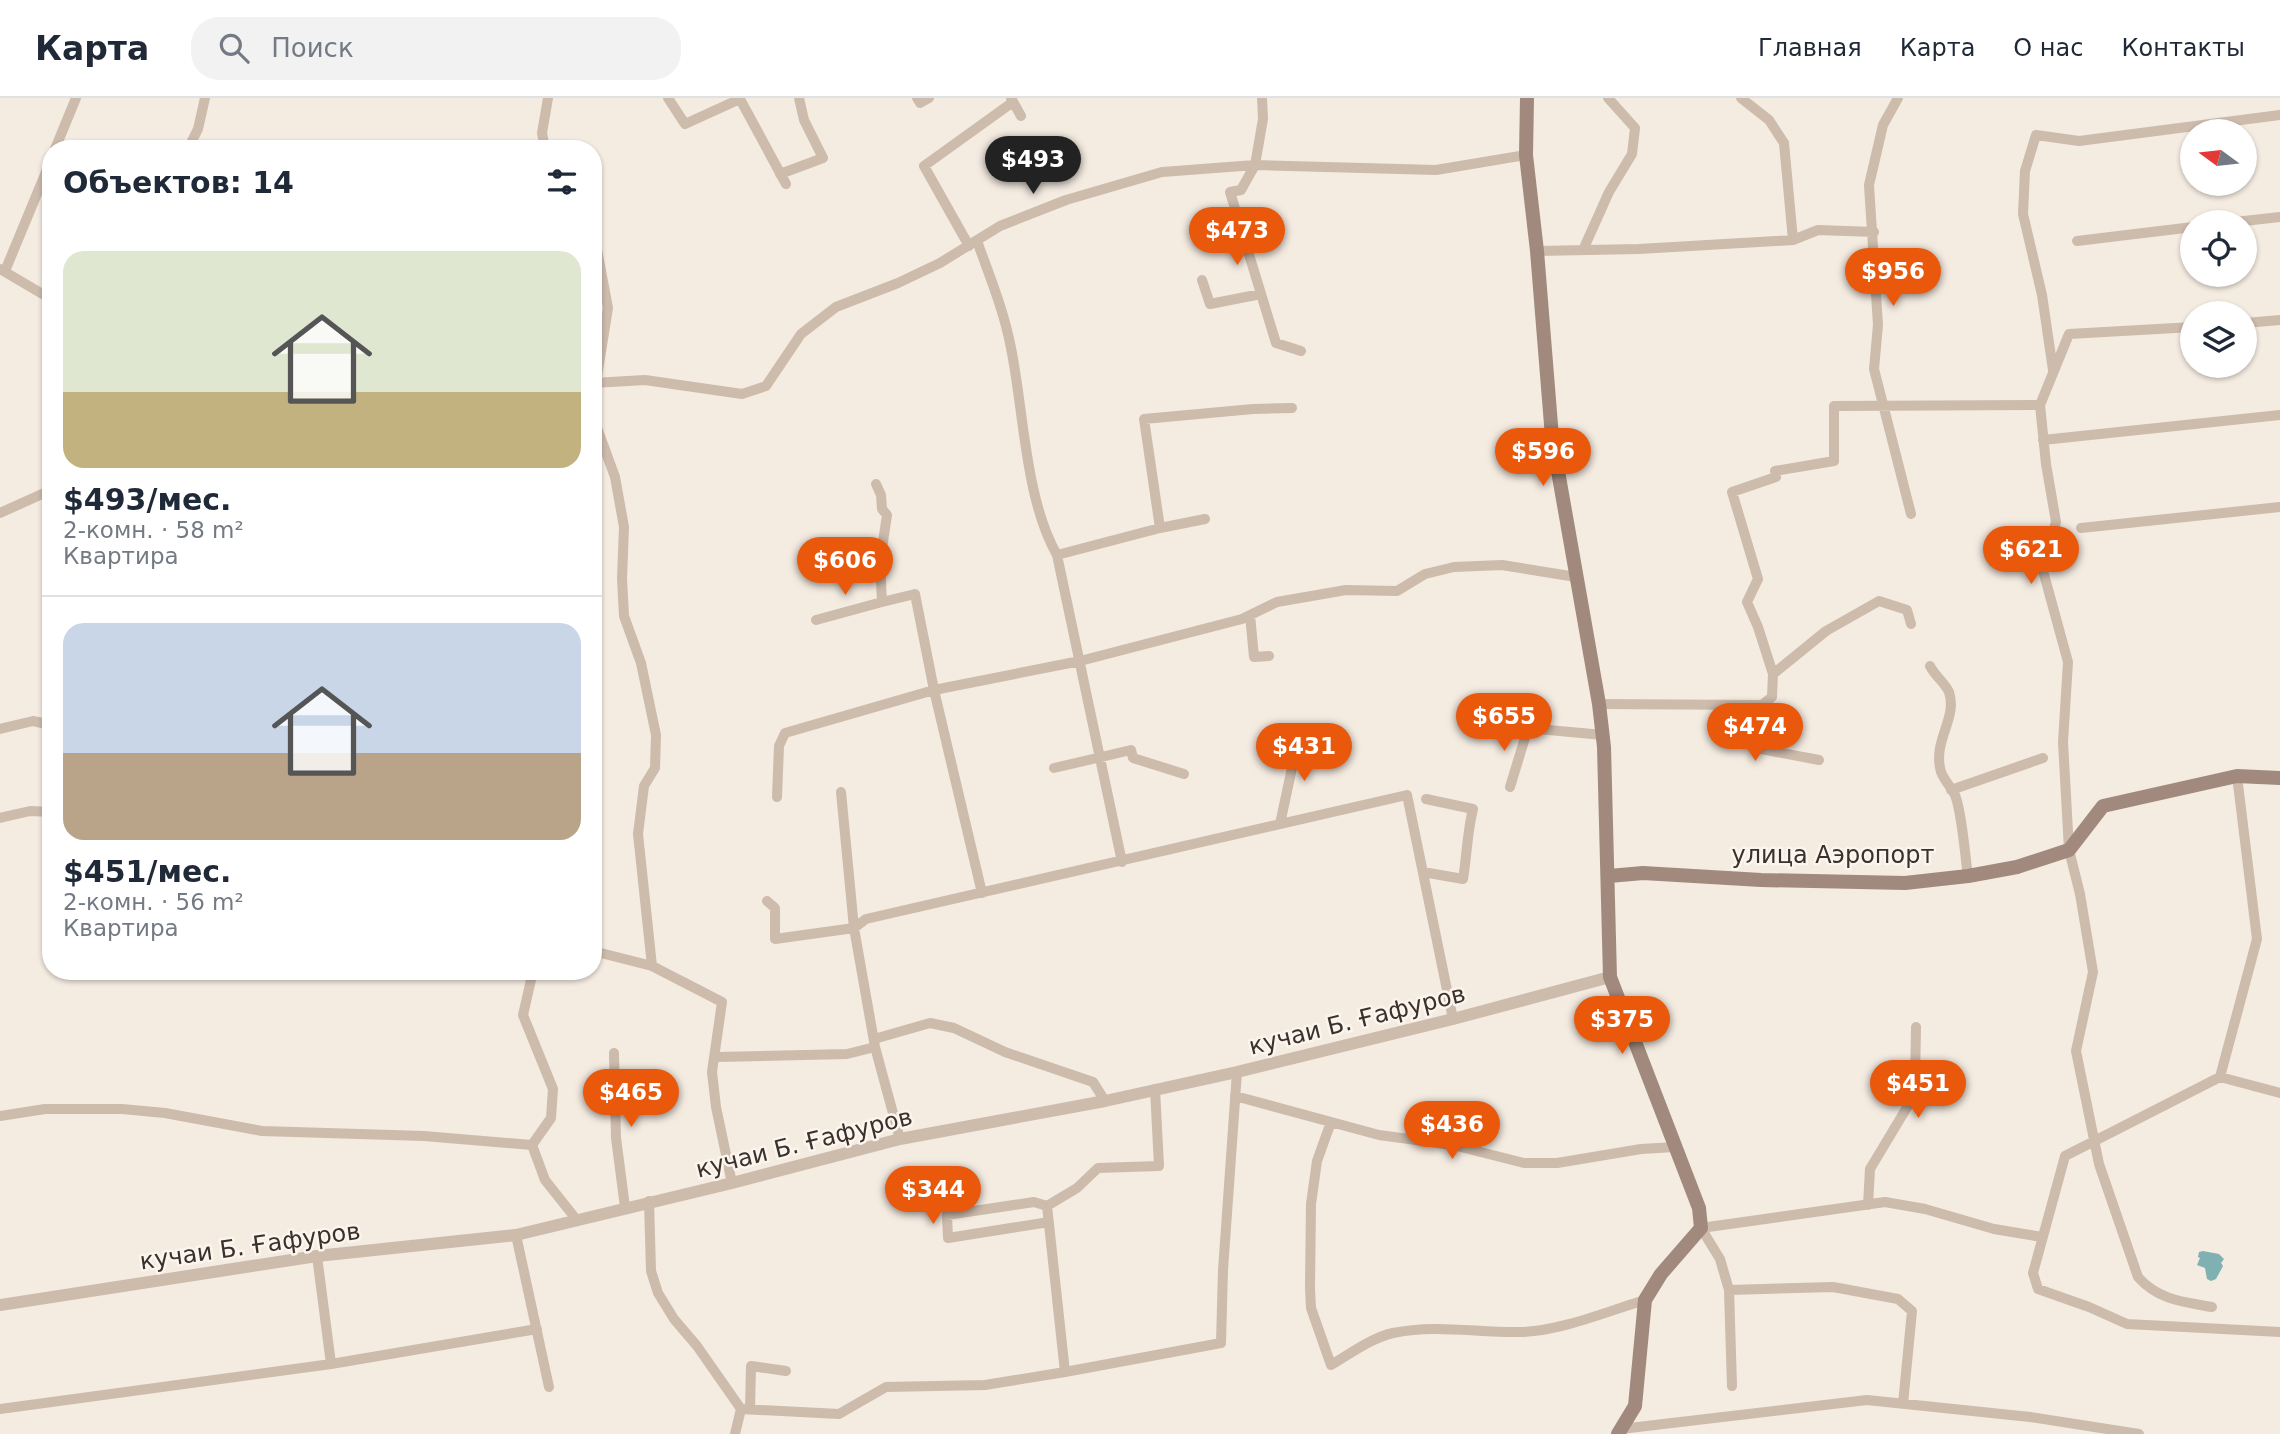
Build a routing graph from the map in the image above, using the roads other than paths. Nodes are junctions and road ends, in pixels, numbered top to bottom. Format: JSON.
{"nodes":[{"id":1,"x":76,"y":98,"type":"edge"},
{"id":2,"x":205,"y":98,"type":"edge"},
{"id":3,"x":548,"y":98,"type":"edge"},
{"id":4,"x":668,"y":98,"type":"edge"},
{"id":5,"x":799,"y":98,"type":"edge"},
{"id":6,"x":917,"y":98,"type":"edge"},
{"id":7,"x":929,"y":98,"type":"edge"},
{"id":8,"x":1262,"y":98,"type":"edge"},
{"id":9,"x":1527,"y":98,"type":"edge"},
{"id":10,"x":1608,"y":98,"type":"edge"},
{"id":11,"x":1741,"y":98,"type":"edge"},
{"id":12,"x":1898,"y":98,"type":"edge"},
{"id":13,"x":1012,"y":100,"type":"edge"},
{"id":14,"x":2280,"y":115,"type":"edge"},
{"id":15,"x":1021,"y":116,"type":"dead end"},
{"id":16,"x":59,"y":140,"type":"edge"},
{"id":17,"x":192,"y":140,"type":"edge"},
{"id":18,"x":543,"y":140,"type":"edge"},
{"id":19,"x":1526,"y":155,"type":"junction"},
{"id":20,"x":1255,"y":165,"type":"junction"},
{"id":21,"x":780,"y":174,"type":"junction"},
{"id":22,"x":42,"y":180,"type":"edge"},
{"id":23,"x":786,"y":184,"type":"dead end"},
{"id":24,"x":2280,"y":217,"type":"edge"},
{"id":25,"x":2257,"y":220,"type":"edge"},
{"id":26,"x":2180,"y":229,"type":"edge"},
{"id":27,"x":1874,"y":232,"type":"junction"},
{"id":28,"x":1793,"y":240,"type":"junction"},
{"id":29,"x":2077,"y":241,"type":"dead end"},
{"id":30,"x":973,"y":244,"type":"junction"},
{"id":31,"x":1583,"y":250,"type":"junction"},
{"id":32,"x":1537,"y":251,"type":"junction"},
{"id":33,"x":2,"y":270,"type":"edge"},
{"id":34,"x":602,"y":276,"type":"edge"},
{"id":35,"x":1202,"y":279,"type":"dead end"},
{"id":36,"x":42,"y":294,"type":"edge"},
{"id":37,"x":1261,"y":294,"type":"junction"},
{"id":38,"x":2280,"y":320,"type":"edge"},
{"id":39,"x":2257,"y":322,"type":"edge"},
{"id":40,"x":2180,"y":328,"type":"edge"},
{"id":41,"x":602,"y":343,"type":"edge"},
{"id":42,"x":1301,"y":352,"type":"dead end"},
{"id":43,"x":2053,"y":373,"type":"junction"},
{"id":44,"x":602,"y":383,"type":"edge"},
{"id":45,"x":2040,"y":405,"type":"junction"},
{"id":46,"x":1881,"y":406,"type":"junction"},
{"id":47,"x":1292,"y":408,"type":"dead end"},
{"id":48,"x":2280,"y":415,"type":"edge"},
{"id":49,"x":2043,"y":440,"type":"junction"},
{"id":50,"x":602,"y":441,"type":"edge"},
{"id":51,"x":876,"y":484,"type":"dead end"},
{"id":52,"x":42,"y":494,"type":"edge"},
{"id":53,"x":2280,"y":507,"type":"edge"},
{"id":54,"x":0,"y":513,"type":"edge"},
{"id":55,"x":1911,"y":514,"type":"dead end"},
{"id":56,"x":1205,"y":519,"type":"dead end"},
{"id":57,"x":1160,"y":528,"type":"junction"},
{"id":58,"x":2081,"y":528,"type":"dead end"},
{"id":59,"x":1057,"y":555,"type":"junction"},
{"id":60,"x":1576,"y":577,"type":"junction"},
{"id":61,"x":882,"y":602,"type":"junction"},
{"id":62,"x":1250,"y":615,"type":"junction"},
{"id":63,"x":816,"y":620,"type":"dead end"},
{"id":64,"x":1911,"y":624,"type":"dead end"},
{"id":65,"x":1269,"y":656,"type":"dead end"},
{"id":66,"x":1080,"y":660,"type":"junction"},
{"id":67,"x":1930,"y":666,"type":"dead end"},
{"id":68,"x":1773,"y":674,"type":"junction"},
{"id":69,"x":934,"y":690,"type":"junction"},
{"id":70,"x":1599,"y":704,"type":"junction"},
{"id":71,"x":1488,"y":705,"type":"dead end"},
{"id":72,"x":1762,"y":705,"type":"junction"},
{"id":73,"x":42,"y":723,"type":"edge"},
{"id":74,"x":1528,"y":728,"type":"junction"},
{"id":75,"x":0,"y":729,"type":"edge"},
{"id":76,"x":1299,"y":735,"type":"dead end"},
{"id":77,"x":1603,"y":735,"type":"junction"},
{"id":78,"x":1100,"y":757,"type":"junction"},
{"id":79,"x":2043,"y":758,"type":"dead end"},
{"id":80,"x":1819,"y":760,"type":"dead end"},
{"id":81,"x":1054,"y":768,"type":"dead end"},
{"id":82,"x":1184,"y":774,"type":"dead end"},
{"id":83,"x":2237,"y":776,"type":"junction"},
{"id":84,"x":2280,"y":778,"type":"edge"},
{"id":85,"x":1510,"y":787,"type":"dead end"},
{"id":86,"x":1951,"y":790,"type":"junction"},
{"id":87,"x":841,"y":792,"type":"dead end"},
{"id":88,"x":777,"y":797,"type":"dead end"},
{"id":89,"x":1426,"y":799,"type":"dead end"},
{"id":90,"x":42,"y":812,"type":"edge"},
{"id":91,"x":0,"y":818,"type":"edge"},
{"id":92,"x":1280,"y":824,"type":"junction"},
{"id":93,"x":2069,"y":850,"type":"junction"},
{"id":94,"x":1122,"y":862,"type":"junction"},
{"id":95,"x":1423,"y":872,"type":"junction"},
{"id":96,"x":1609,"y":876,"type":"junction"},
{"id":97,"x":1968,"y":876,"type":"junction"},
{"id":98,"x":982,"y":893,"type":"junction"},
{"id":99,"x":767,"y":901,"type":"dead end"},
{"id":100,"x":854,"y":928,"type":"junction"},
{"id":101,"x":602,"y":953,"type":"edge"},
{"id":102,"x":652,"y":966,"type":"junction"},
{"id":103,"x":1610,"y":977,"type":"junction"},
{"id":104,"x":531,"y":980,"type":"edge"},
{"id":105,"x":1452,"y":1019,"type":"junction"},
{"id":106,"x":1916,"y":1027,"type":"dead end"},
{"id":107,"x":875,"y":1043,"type":"junction"},
{"id":108,"x":614,"y":1053,"type":"dead end"},
{"id":109,"x":716,"y":1057,"type":"junction"},
{"id":110,"x":1237,"y":1072,"type":"junction"},
{"id":111,"x":2220,"y":1077,"type":"junction"},
{"id":112,"x":1155,"y":1089,"type":"junction"},
{"id":113,"x":2280,"y":1093,"type":"edge"},
{"id":114,"x":1235,"y":1096,"type":"junction"},
{"id":115,"x":1105,"y":1101,"type":"junction"},
{"id":116,"x":0,"y":1116,"type":"edge"},
{"id":117,"x":1331,"y":1122,"type":"junction"},
{"id":118,"x":900,"y":1139,"type":"junction"},
{"id":119,"x":2095,"y":1141,"type":"junction"},
{"id":120,"x":532,"y":1145,"type":"junction"},
{"id":121,"x":1675,"y":1147,"type":"junction"},
{"id":122,"x":732,"y":1183,"type":"junction"},
{"id":123,"x":649,"y":1201,"type":"junction"},
{"id":124,"x":1868,"y":1205,"type":"junction"},
{"id":125,"x":1047,"y":1206,"type":"junction"},
{"id":126,"x":625,"y":1207,"type":"junction"},
{"id":127,"x":576,"y":1219,"type":"junction"},
{"id":128,"x":1049,"y":1222,"type":"junction"},
{"id":129,"x":1702,"y":1228,"type":"junction"},
{"id":130,"x":516,"y":1235,"type":"junction"},
{"id":131,"x":2042,"y":1237,"type":"junction"},
{"id":132,"x":317,"y":1256,"type":"junction"},
{"id":133,"x":1729,"y":1290,"type":"junction"},
{"id":134,"x":1645,"y":1300,"type":"junction"},
{"id":135,"x":0,"y":1305,"type":"edge"},
{"id":136,"x":2212,"y":1307,"type":"dead end"},
{"id":137,"x":537,"y":1329,"type":"junction"},
{"id":138,"x":2280,"y":1332,"type":"edge"},
{"id":139,"x":331,"y":1364,"type":"junction"},
{"id":140,"x":786,"y":1371,"type":"dead end"},
{"id":141,"x":1066,"y":1372,"type":"junction"},
{"id":142,"x":1732,"y":1386,"type":"dead end"},
{"id":143,"x":549,"y":1387,"type":"dead end"},
{"id":144,"x":1903,"y":1404,"type":"junction"},
{"id":145,"x":0,"y":1409,"type":"edge"},
{"id":146,"x":745,"y":1409,"type":"junction"},
{"id":147,"x":1620,"y":1431,"type":"edge"},
{"id":148,"x":735,"y":1434,"type":"edge"},
{"id":149,"x":2139,"y":1434,"type":"edge"}],
"edges":[{"from":1,"to":16,"type":"street"},
{"from":2,"to":17,"type":"street"},
{"from":3,"to":18,"type":"street"},
{"from":4,"to":21,"type":"street"},
{"from":5,"to":21,"type":"street"},
{"from":6,"to":7,"type":"street"},
{"from":8,"to":20,"type":"street"},
{"from":9,"to":19,"type":"main road"},
{"from":10,"to":31,"type":"street"},
{"from":11,"to":28,"type":"street"},
{"from":12,"to":27,"type":"street"},
{"from":13,"to":15,"type":"street"},
{"from":13,"to":30,"type":"street"},
{"from":14,"to":43,"type":"street"},
{"from":19,"to":20,"type":"street"},
{"from":19,"to":32,"type":"main road"},
{"from":20,"to":30,"type":"street"},
{"from":20,"to":37,"type":"street"},
{"from":21,"to":23,"type":"street"},
{"from":22,"to":33,"type":"street"},
{"from":24,"to":25,"type":"street"},
{"from":26,"to":29,"type":"street"},
{"from":27,"to":28,"type":"street"},
{"from":27,"to":46,"type":"street"},
{"from":28,"to":31,"type":"street"},
{"from":30,"to":44,"type":"street"},
{"from":30,"to":59,"type":"street"},
{"from":31,"to":32,"type":"street"},
{"from":32,"to":60,"type":"main road"},
{"from":33,"to":36,"type":"street"},
{"from":34,"to":41,"type":"street"},
{"from":35,"to":37,"type":"street"},
{"from":37,"to":42,"type":"street"},
{"from":38,"to":39,"type":"street"},
{"from":40,"to":43,"type":"street"},
{"from":43,"to":45,"type":"street"},
{"from":45,"to":46,"type":"street"},
{"from":45,"to":49,"type":"street"},
{"from":46,"to":55,"type":"street"},
{"from":46,"to":68,"type":"street"},
{"from":47,"to":57,"type":"street"},
{"from":48,"to":49,"type":"street"},
{"from":49,"to":93,"type":"street"},
{"from":50,"to":102,"type":"street"},
{"from":51,"to":61,"type":"street"},
{"from":52,"to":54,"type":"street"},
{"from":53,"to":58,"type":"street"},
{"from":56,"to":57,"type":"street"},
{"from":57,"to":59,"type":"street"},
{"from":59,"to":66,"type":"street"},
{"from":60,"to":62,"type":"street"},
{"from":60,"to":70,"type":"main road"},
{"from":61,"to":63,"type":"street"},
{"from":61,"to":69,"type":"street"},
{"from":62,"to":65,"type":"street"},
{"from":62,"to":66,"type":"street"},
{"from":64,"to":68,"type":"street"},
{"from":66,"to":69,"type":"street"},
{"from":66,"to":78,"type":"street"},
{"from":67,"to":86,"type":"street"},
{"from":68,"to":72,"type":"street"},
{"from":69,"to":88,"type":"street"},
{"from":69,"to":98,"type":"street"},
{"from":70,"to":72,"type":"street"},
{"from":70,"to":77,"type":"main road"},
{"from":71,"to":74,"type":"street"},
{"from":72,"to":80,"type":"street"},
{"from":73,"to":75,"type":"street"},
{"from":74,"to":77,"type":"street"},
{"from":74,"to":85,"type":"street"},
{"from":76,"to":92,"type":"street"},
{"from":77,"to":96,"type":"main road"},
{"from":78,"to":81,"type":"street"},
{"from":78,"to":82,"type":"street"},
{"from":78,"to":94,"type":"street"},
{"from":79,"to":86,"type":"street"},
{"from":83,"to":84,"type":"main road"},
{"from":83,"to":93,"type":"main road"},
{"from":83,"to":111,"type":"street"},
{"from":86,"to":97,"type":"street"},
{"from":87,"to":100,"type":"street"},
{"from":89,"to":95,"type":"street"},
{"from":90,"to":91,"type":"street"},
{"from":92,"to":94,"type":"street"},
{"from":92,"to":95,"type":"street"},
{"from":93,"to":97,"type":"main road","name":"улица Аэропорт"},
{"from":93,"to":119,"type":"street"},
{"from":94,"to":98,"type":"street"},
{"from":95,"to":105,"type":"street"},
{"from":96,"to":97,"type":"main road","name":"улица Аэропорт"},
{"from":96,"to":103,"type":"main road"},
{"from":98,"to":100,"type":"street"},
{"from":99,"to":100,"type":"street"},
{"from":100,"to":107,"type":"street"},
{"from":101,"to":102,"type":"street"},
{"from":102,"to":109,"type":"street"},
{"from":103,"to":105,"type":"street","name":"кучаи Б. Ғафуров"},
{"from":103,"to":121,"type":"main road"},
{"from":104,"to":120,"type":"street"},
{"from":105,"to":110,"type":"street","name":"кучаи Б. Ғафуров"},
{"from":106,"to":124,"type":"street"},
{"from":107,"to":109,"type":"street"},
{"from":107,"to":115,"type":"street"},
{"from":107,"to":118,"type":"street"},
{"from":108,"to":126,"type":"street"},
{"from":109,"to":122,"type":"street"},
{"from":110,"to":112,"type":"street","name":"кучаи Б. Ғафуров"},
{"from":110,"to":114,"type":"street"},
{"from":111,"to":113,"type":"street"},
{"from":111,"to":119,"type":"street"},
{"from":112,"to":115,"type":"street","name":"кучаи Б. Ғафуров"},
{"from":112,"to":125,"type":"street"},
{"from":114,"to":117,"type":"street"},
{"from":114,"to":141,"type":"street"},
{"from":115,"to":118,"type":"street","name":"кучаи Б. Ғафуров"},
{"from":116,"to":120,"type":"street"},
{"from":117,"to":121,"type":"street"},
{"from":117,"to":134,"type":"street"},
{"from":118,"to":122,"type":"street","name":"кучаи Б. Ғафуров"},
{"from":119,"to":131,"type":"street"},
{"from":119,"to":136,"type":"street"},
{"from":120,"to":127,"type":"street"},
{"from":121,"to":129,"type":"main road"},
{"from":122,"to":123,"type":"street","name":"кучаи Б. Ғафуров"},
{"from":123,"to":126,"type":"street","name":"кучаи Б. Ғафуров"},
{"from":123,"to":146,"type":"street"},
{"from":124,"to":129,"type":"street"},
{"from":124,"to":131,"type":"street"},
{"from":125,"to":128,"type":"street"},
{"from":125,"to":128,"type":"street"},
{"from":126,"to":127,"type":"street","name":"кучаи Б. Ғафуров"},
{"from":127,"to":130,"type":"street","name":"кучаи Б. Ғафуров"},
{"from":128,"to":141,"type":"street"},
{"from":129,"to":133,"type":"street"},
{"from":129,"to":134,"type":"main road"},
{"from":130,"to":132,"type":"street","name":"кучаи Б. Ғафуров"},
{"from":130,"to":137,"type":"street"},
{"from":131,"to":138,"type":"street"},
{"from":132,"to":135,"type":"street","name":"кучаи Б. Ғафуров"},
{"from":132,"to":139,"type":"street"},
{"from":133,"to":142,"type":"street"},
{"from":133,"to":144,"type":"street"},
{"from":134,"to":147,"type":"main road"},
{"from":137,"to":139,"type":"street"},
{"from":137,"to":143,"type":"street"},
{"from":139,"to":145,"type":"street"},
{"from":140,"to":146,"type":"street"},
{"from":141,"to":146,"type":"street"},
{"from":144,"to":147,"type":"street"},
{"from":144,"to":149,"type":"street"},
{"from":146,"to":148,"type":"street"}]}
